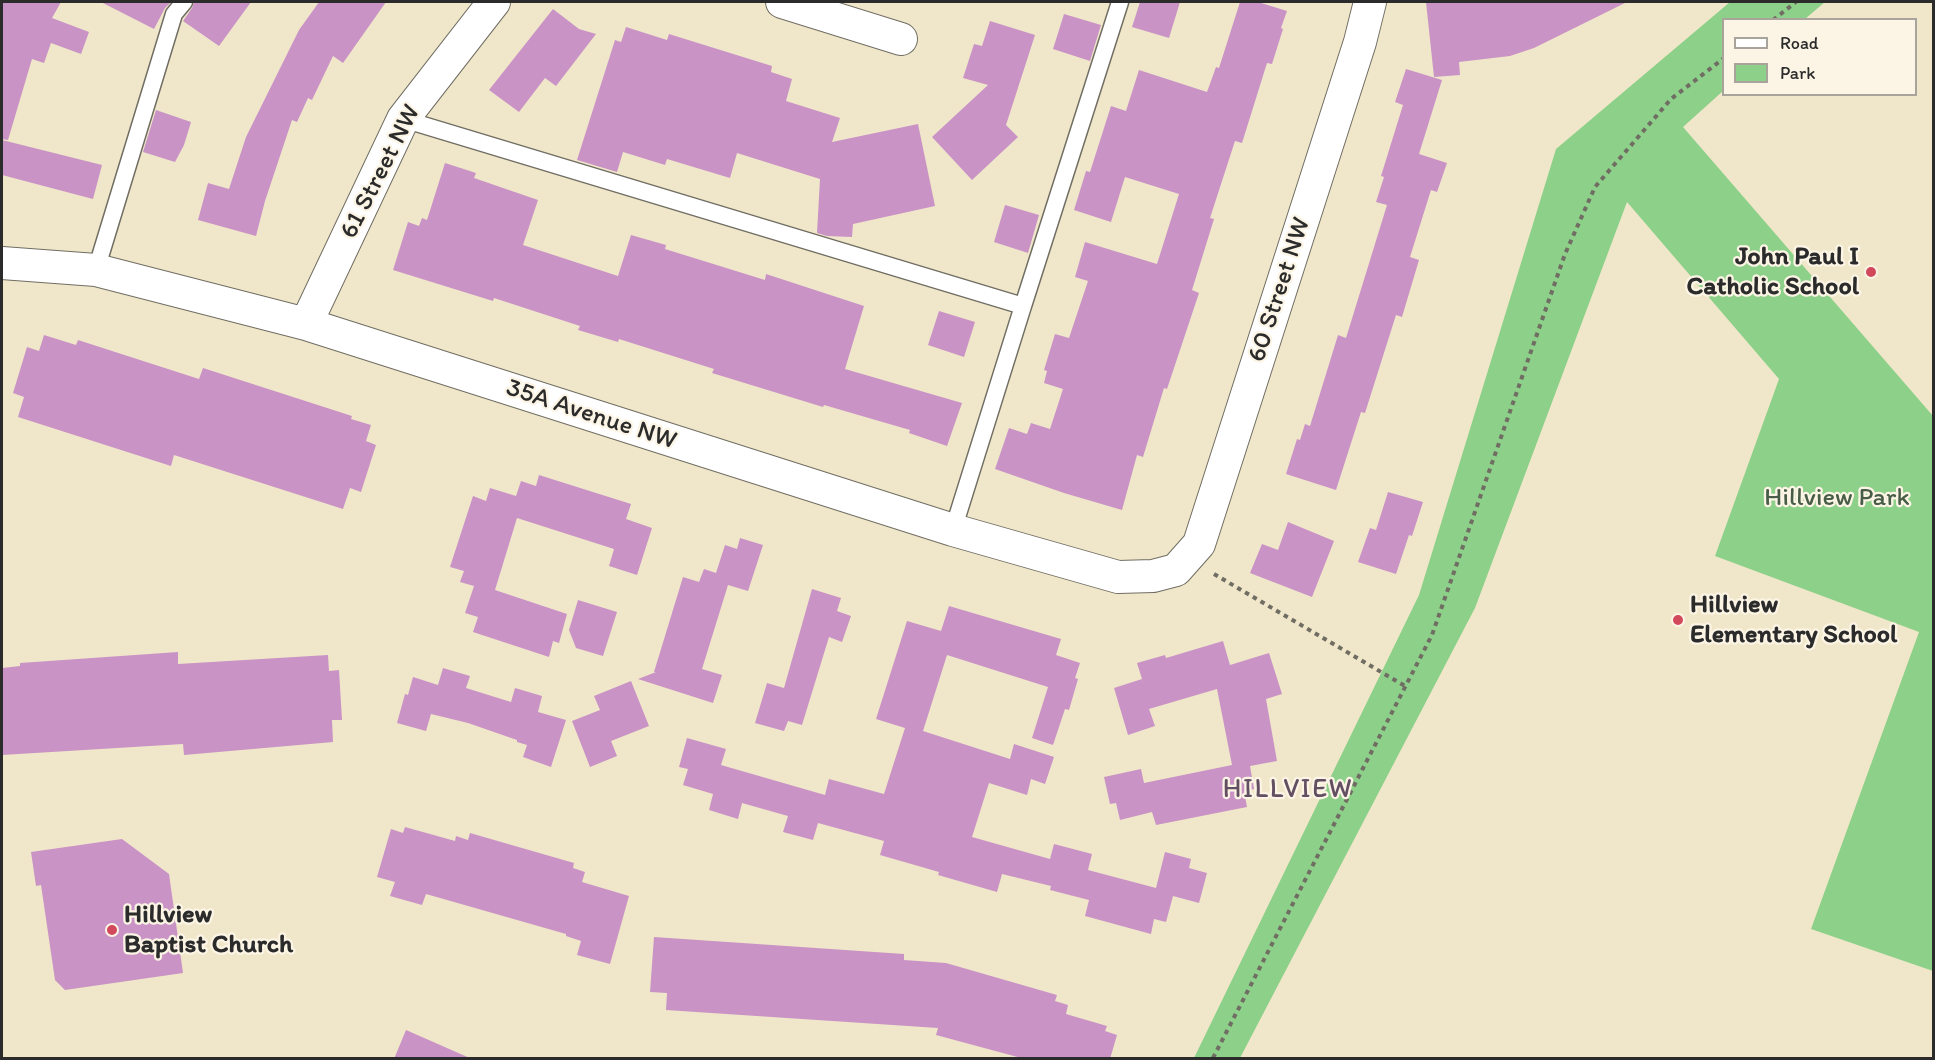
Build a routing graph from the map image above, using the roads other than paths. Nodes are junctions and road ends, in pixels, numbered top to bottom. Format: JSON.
{"nodes":[{"id":1,"x":184,"y":2,"type":"edge"},
{"id":2,"x":494,"y":2,"type":"edge"},
{"id":3,"x":782,"y":2,"type":"edge"},
{"id":4,"x":1120,"y":2,"type":"edge"},
{"id":5,"x":1370,"y":2,"type":"edge"},
{"id":6,"x":901,"y":39,"type":"dead end"},
{"id":7,"x":403,"y":118,"type":"junction"},
{"id":8,"x":2,"y":263,"type":"edge"},
{"id":9,"x":96,"y":270,"type":"junction"},
{"id":10,"x":1023,"y":306,"type":"junction"},
{"id":11,"x":306,"y":324,"type":"junction"},
{"id":12,"x":953,"y":530,"type":"junction"},
{"id":13,"x":1181,"y":564,"type":"joint"}],
"edges":[{"from":1,"to":9,"type":"lane"},
{"from":2,"to":7,"type":"street","name":"61 Street NW"},
{"from":3,"to":6,"type":"street"},
{"from":4,"to":10,"type":"lane"},
{"from":5,"to":13,"type":"street","name":"60 Street NW"},
{"from":7,"to":10,"type":"lane"},
{"from":7,"to":11,"type":"street","name":"61 Street NW"},
{"from":8,"to":9,"type":"street","name":"35A Avenue NW"},
{"from":9,"to":11,"type":"street","name":"35A Avenue NW"},
{"from":10,"to":12,"type":"lane"},
{"from":11,"to":12,"type":"street","name":"35A Avenue NW"},
{"from":12,"to":13,"type":"street","name":"35A Avenue NW"}]}
